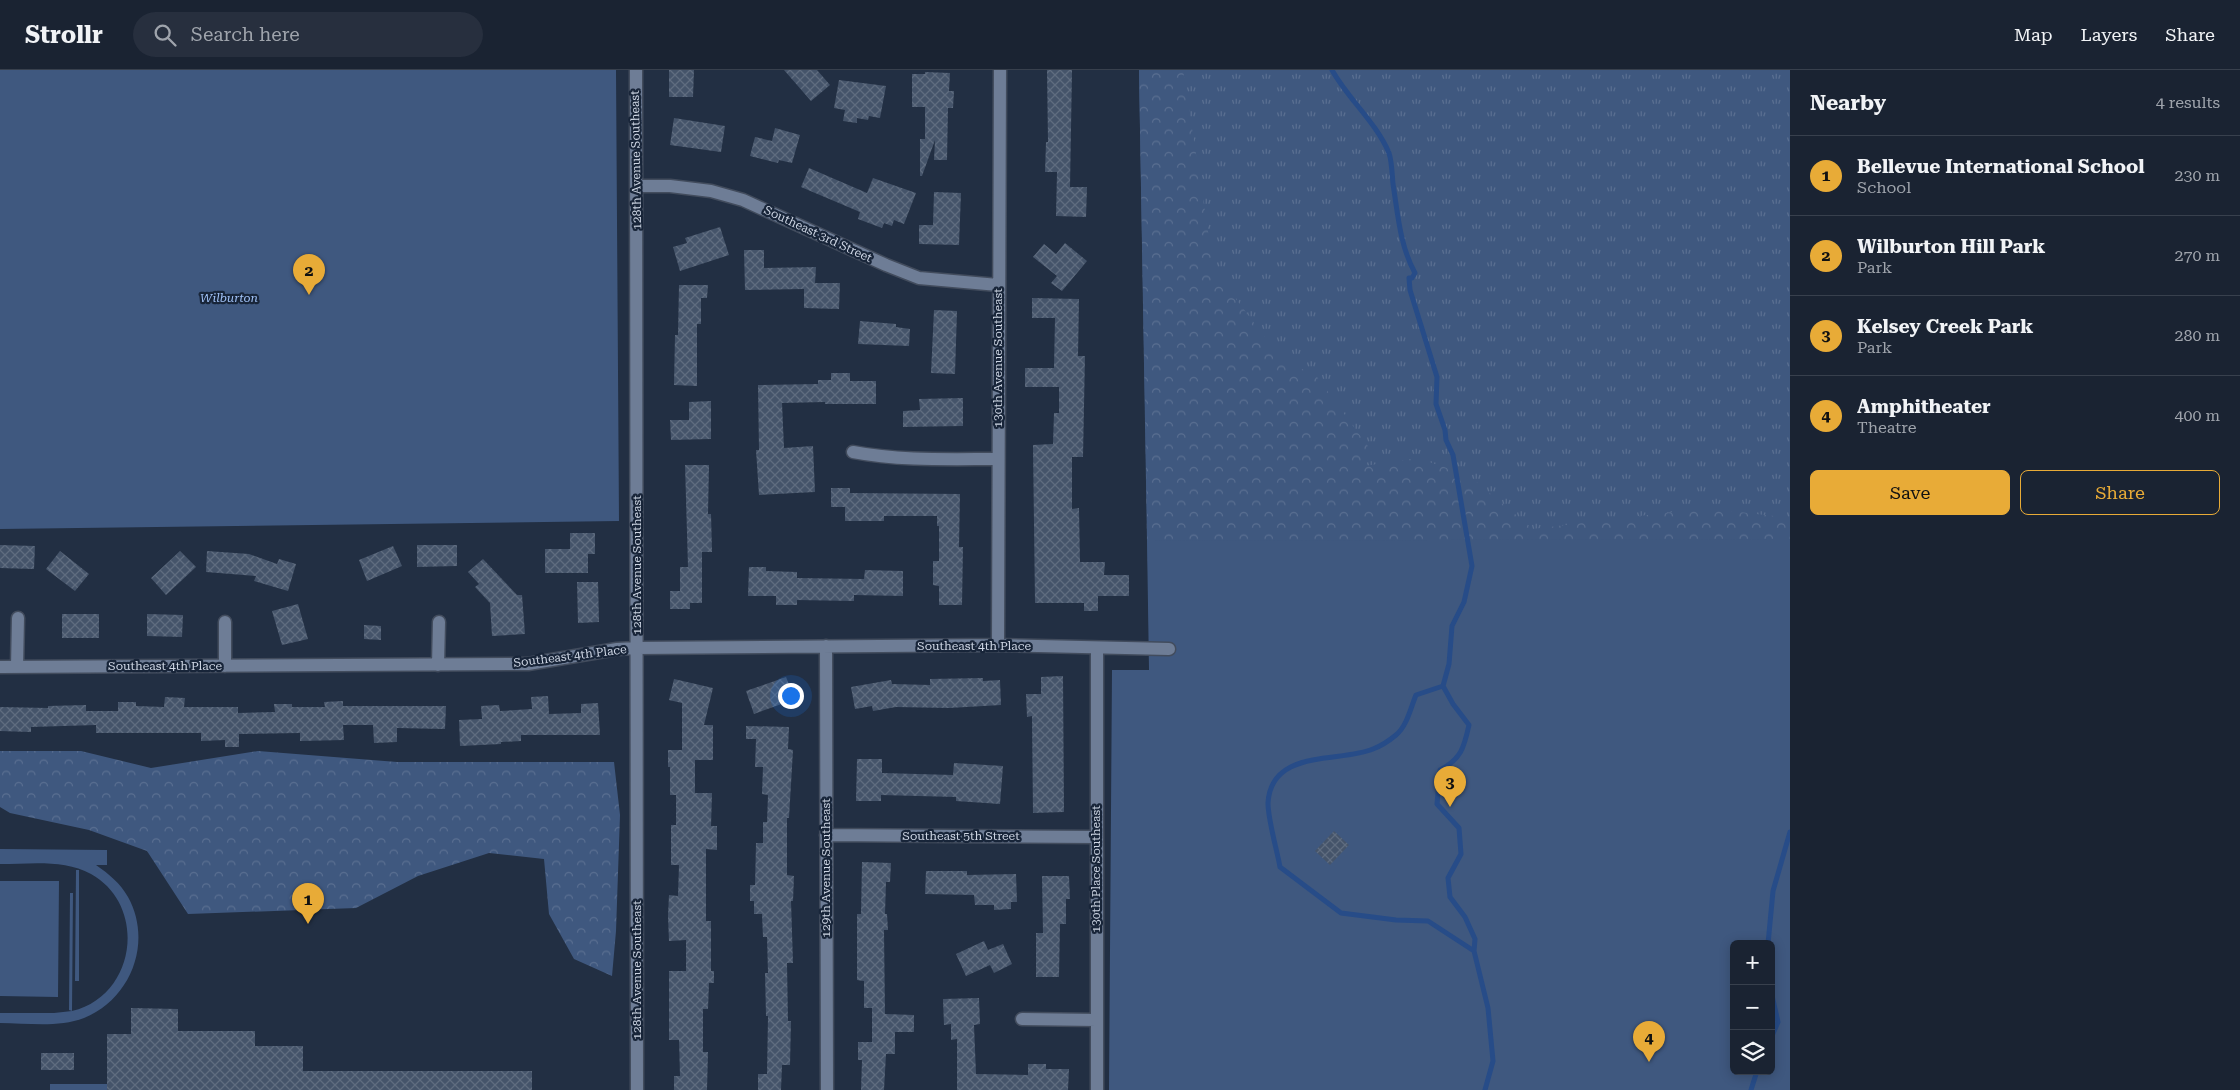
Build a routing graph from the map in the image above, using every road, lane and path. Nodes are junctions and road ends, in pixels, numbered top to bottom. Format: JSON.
{"nodes":[{"id":1,"x":636,"y":70,"type":"edge"},
{"id":2,"x":1000,"y":70,"type":"edge"},
{"id":3,"x":637,"y":186,"type":"junction"},
{"id":4,"x":998,"y":285,"type":"junction"},
{"id":5,"x":852,"y":452,"type":"dead end"},
{"id":6,"x":998,"y":459,"type":"junction"},
{"id":7,"x":18,"y":618,"type":"dead end"},
{"id":8,"x":225,"y":622,"type":"dead end"},
{"id":9,"x":439,"y":622,"type":"dead end"},
{"id":10,"x":826,"y":646,"type":"junction"},
{"id":11,"x":998,"y":646,"type":"junction"},
{"id":12,"x":636,"y":648,"type":"junction"},
{"id":13,"x":1097,"y":648,"type":"junction"},
{"id":14,"x":1169,"y":649,"type":"dead end"},
{"id":15,"x":438,"y":665,"type":"junction"},
{"id":16,"x":225,"y":666,"type":"junction"},
{"id":17,"x":0,"y":667,"type":"edge"},
{"id":18,"x":17,"y":667,"type":"junction"},
{"id":19,"x":826,"y":835,"type":"junction"},
{"id":20,"x":1096,"y":837,"type":"junction"},
{"id":21,"x":1022,"y":1019,"type":"dead end"},
{"id":22,"x":1097,"y":1020,"type":"junction"},
{"id":23,"x":637,"y":1090,"type":"edge"},
{"id":24,"x":827,"y":1090,"type":"edge"},
{"id":25,"x":1096,"y":1090,"type":"edge"}],
"edges":[{"from":1,"to":3,"type":"street","name":"128th Avenue Southeast"},
{"from":2,"to":4,"type":"street","name":"130th Avenue Southeast"},
{"from":3,"to":4,"type":"street","name":"Southeast 3rd Street"},
{"from":3,"to":12,"type":"street","name":"128th Avenue Southeast"},
{"from":4,"to":6,"type":"street","name":"130th Avenue Southeast"},
{"from":5,"to":6,"type":"street"},
{"from":6,"to":11,"type":"street","name":"130th Avenue Southeast"},
{"from":7,"to":18,"type":"street"},
{"from":8,"to":16,"type":"street"},
{"from":9,"to":15,"type":"street"},
{"from":10,"to":11,"type":"street","name":"Southeast 4th Place"},
{"from":10,"to":12,"type":"street","name":"Southeast 4th Place"},
{"from":10,"to":19,"type":"street","name":"129th Avenue Southeast"},
{"from":11,"to":13,"type":"street","name":"Southeast 4th Place"},
{"from":12,"to":15,"type":"street","name":"Southeast 4th Place"},
{"from":12,"to":23,"type":"street","name":"128th Avenue Southeast"},
{"from":13,"to":14,"type":"street","name":"Southeast 4th Place"},
{"from":13,"to":20,"type":"street","name":"130th Place Southeast"},
{"from":15,"to":16,"type":"street","name":"Southeast 4th Place"},
{"from":16,"to":18,"type":"street","name":"Southeast 4th Place"},
{"from":17,"to":18,"type":"street","name":"Southeast 4th Place"},
{"from":19,"to":20,"type":"street","name":"Southeast 5th Street"},
{"from":19,"to":24,"type":"street","name":"129th Avenue Southeast"},
{"from":20,"to":22,"type":"street","name":"130th Place Southeast"},
{"from":21,"to":22,"type":"street"},
{"from":22,"to":25,"type":"street","name":"130th Place Southeast"}]}
